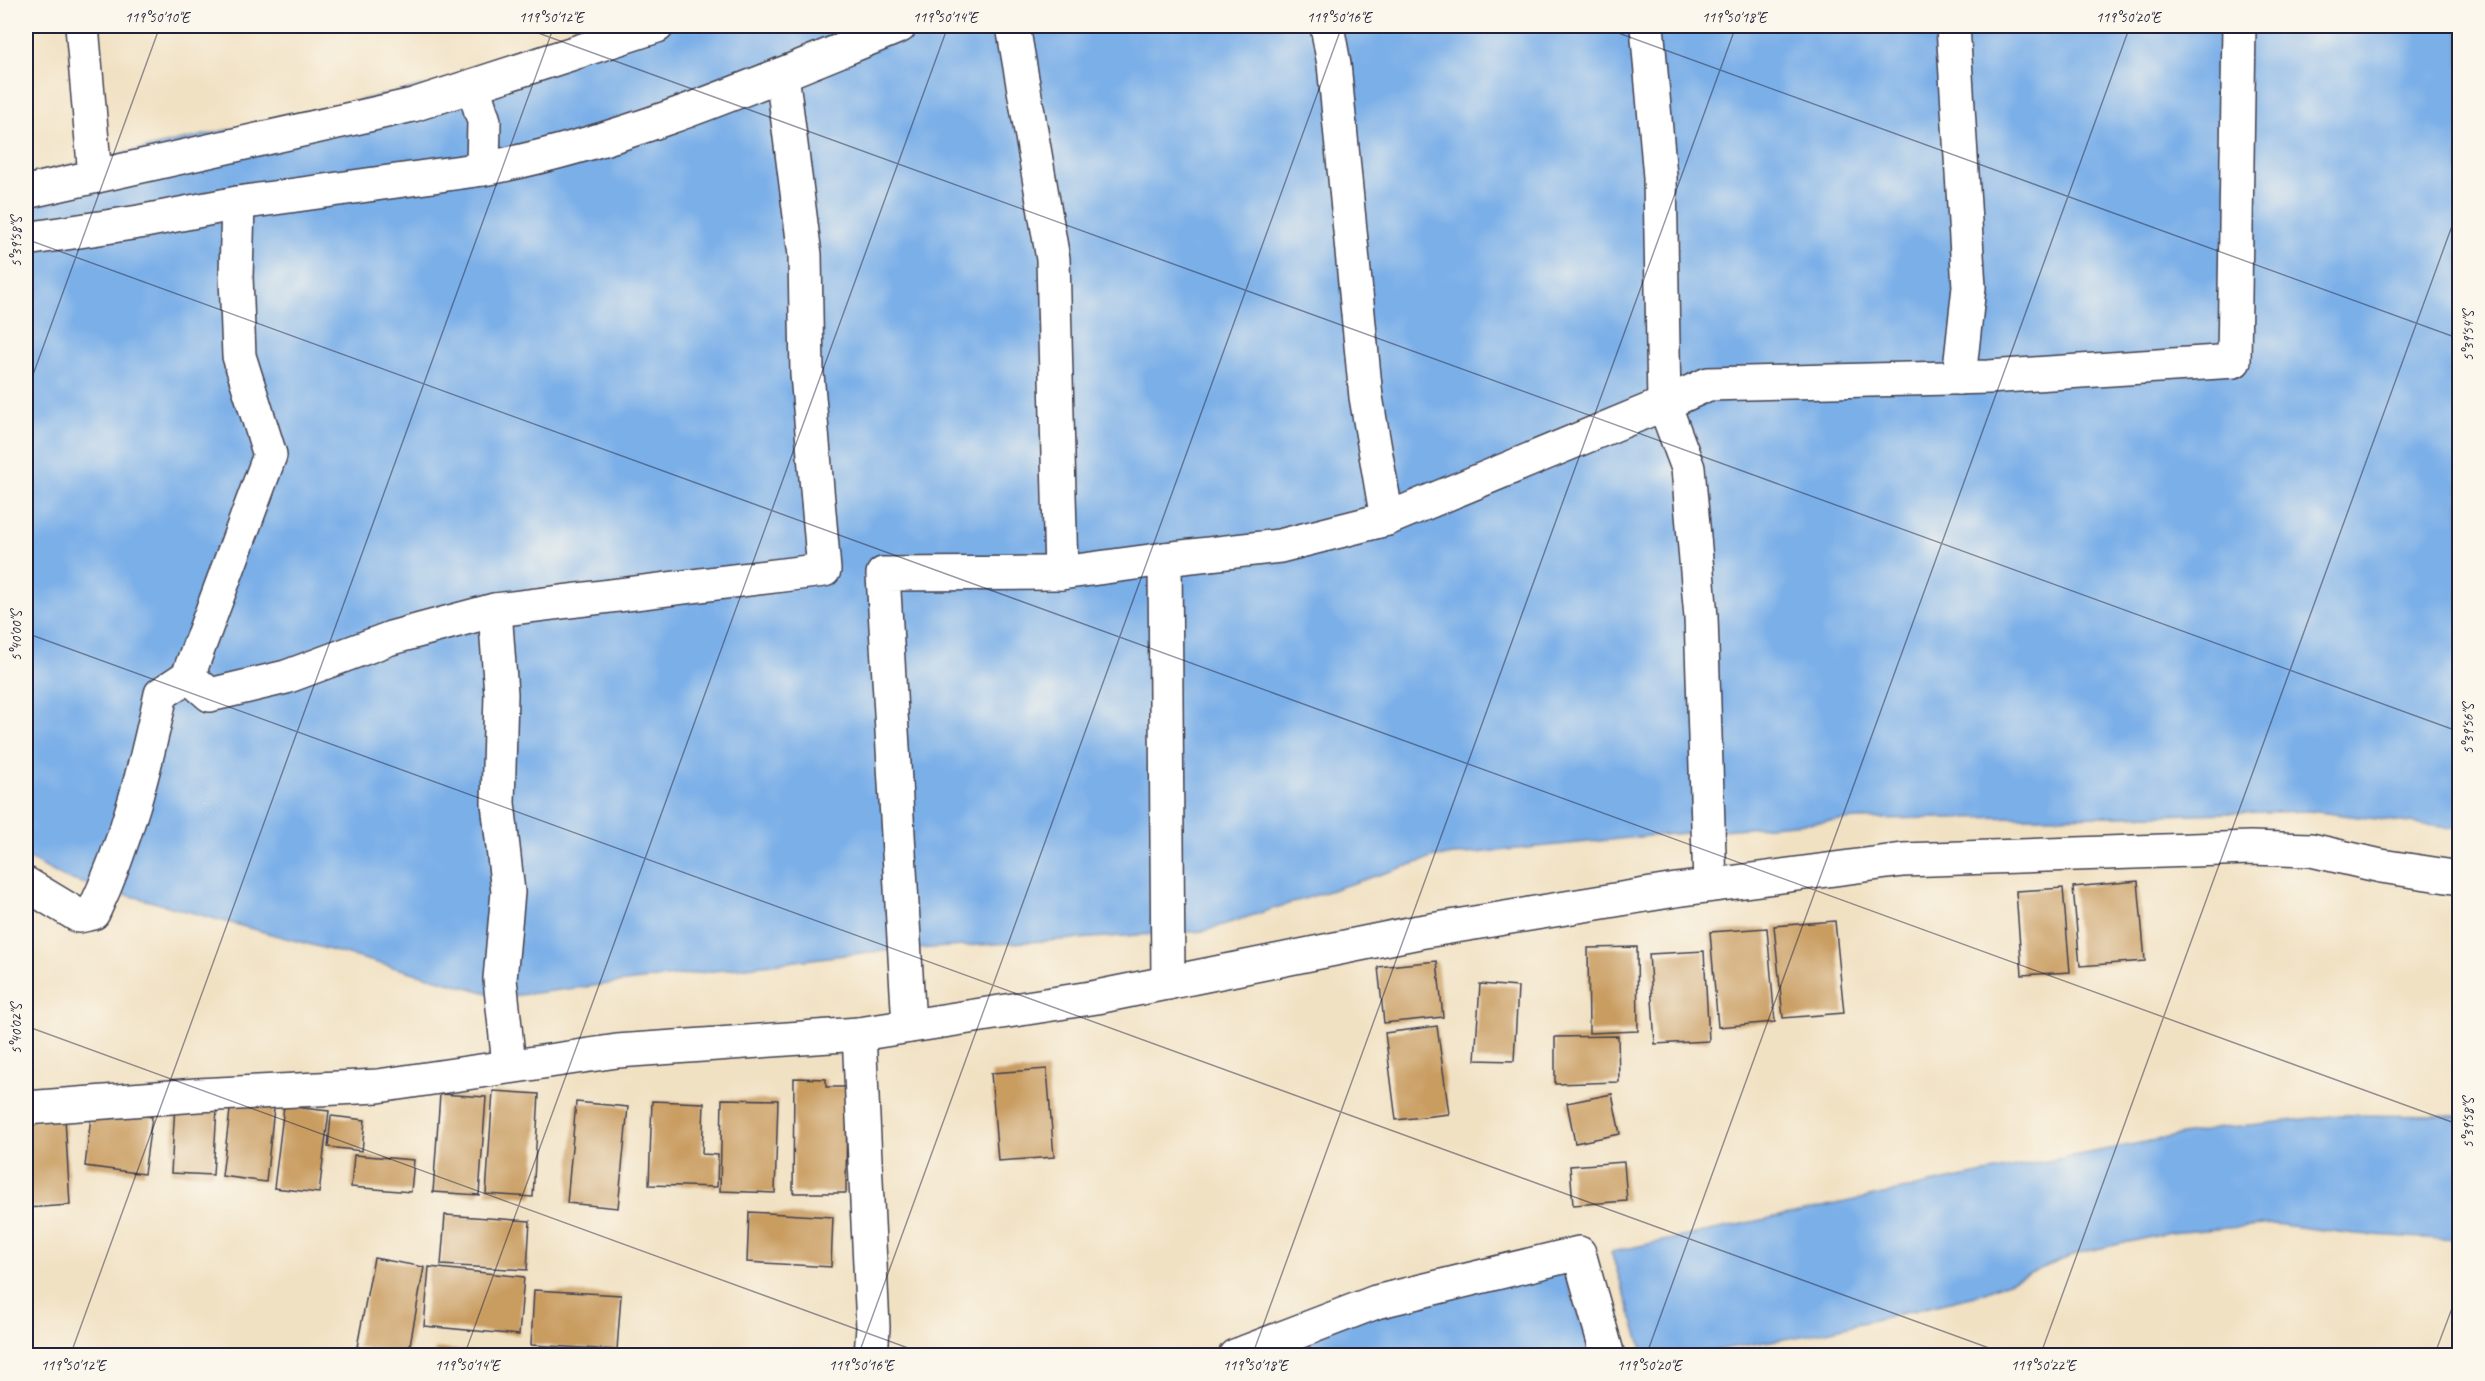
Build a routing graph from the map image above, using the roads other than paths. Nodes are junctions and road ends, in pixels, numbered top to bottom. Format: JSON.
{"nodes":[{"id":1,"x":82,"y":26,"type":"edge"},
{"id":2,"x":657,"y":26,"type":"edge"},
{"id":3,"x":900,"y":26,"type":"edge"},
{"id":4,"x":1013,"y":26,"type":"edge"},
{"id":5,"x":1327,"y":26,"type":"edge"},
{"id":6,"x":1647,"y":26,"type":"edge"},
{"id":7,"x":1953,"y":26,"type":"edge"},
{"id":8,"x":2239,"y":26,"type":"edge"},
{"id":9,"x":782,"y":74,"type":"junction"},
{"id":10,"x":473,"y":86,"type":"junction"},
{"id":11,"x":483,"y":170,"type":"junction"},
{"id":12,"x":95,"y":176,"type":"junction"},
{"id":13,"x":26,"y":192,"type":"edge"},
{"id":14,"x":238,"y":203,"type":"junction"},
{"id":15,"x":26,"y":239,"type":"edge"},
{"id":16,"x":1959,"y":378,"type":"junction"},
{"id":17,"x":1664,"y":404,"type":"junction"},
{"id":18,"x":1387,"y":519,"type":"junction"},
{"id":19,"x":1165,"y":559,"type":"junction"},
{"id":20,"x":1061,"y":573,"type":"junction"},
{"id":21,"x":495,"y":610,"type":"junction"},
{"id":22,"x":188,"y":676,"type":"junction"},
{"id":23,"x":2460,"y":878,"type":"edge"},
{"id":24,"x":26,"y":884,"type":"edge"},
{"id":25,"x":1710,"y":885,"type":"junction"},
{"id":26,"x":1168,"y":983,"type":"junction"},
{"id":27,"x":909,"y":1026,"type":"junction"},
{"id":28,"x":860,"y":1034,"type":"junction"},
{"id":29,"x":509,"y":1065,"type":"junction"},
{"id":30,"x":26,"y":1108,"type":"edge"},
{"id":31,"x":871,"y":1356,"type":"edge"},
{"id":32,"x":1235,"y":1356,"type":"edge"},
{"id":33,"x":1608,"y":1356,"type":"edge"}],
"edges":[{"from":1,"to":12,"type":"street"},
{"from":2,"to":10,"type":"street"},
{"from":3,"to":9,"type":"street"},
{"from":4,"to":20,"type":"street"},
{"from":5,"to":18,"type":"street"},
{"from":6,"to":17,"type":"street"},
{"from":7,"to":16,"type":"street"},
{"from":8,"to":16,"type":"street"},
{"from":9,"to":11,"type":"street"},
{"from":9,"to":21,"type":"street"},
{"from":10,"to":11,"type":"street"},
{"from":10,"to":12,"type":"street"},
{"from":11,"to":14,"type":"street"},
{"from":12,"to":13,"type":"street"},
{"from":14,"to":15,"type":"street"},
{"from":14,"to":22,"type":"street"},
{"from":16,"to":17,"type":"street"},
{"from":17,"to":18,"type":"street"},
{"from":17,"to":25,"type":"street"},
{"from":18,"to":19,"type":"street"},
{"from":19,"to":20,"type":"street"},
{"from":19,"to":26,"type":"street"},
{"from":20,"to":27,"type":"street"},
{"from":21,"to":22,"type":"street"},
{"from":21,"to":29,"type":"street"},
{"from":22,"to":24,"type":"street"},
{"from":23,"to":25,"type":"street"},
{"from":25,"to":26,"type":"street"},
{"from":26,"to":27,"type":"street"},
{"from":27,"to":28,"type":"street"},
{"from":28,"to":29,"type":"street"},
{"from":28,"to":31,"type":"street"},
{"from":29,"to":30,"type":"street"},
{"from":32,"to":33,"type":"street"}]}
